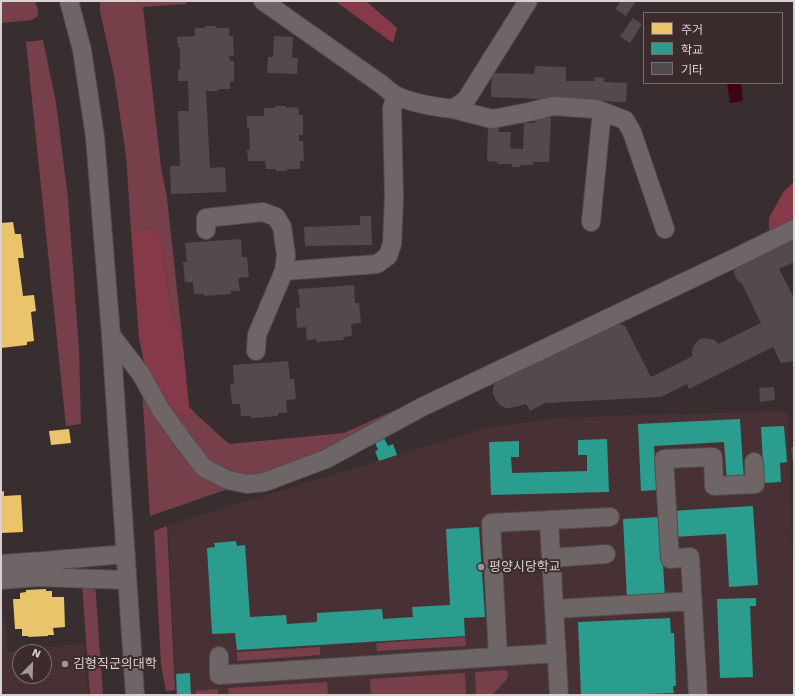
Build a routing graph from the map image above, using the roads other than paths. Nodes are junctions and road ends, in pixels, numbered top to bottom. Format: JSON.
{"nodes":[{"id":1,"x":69,"y":1,"type":"edge"},
{"id":2,"x":263,"y":1,"type":"edge"},
{"id":3,"x":528,"y":1,"type":"edge"},
{"id":4,"x":396,"y":95,"type":"junction"},
{"id":5,"x":453,"y":109,"type":"junction"},
{"id":6,"x":602,"y":111,"type":"junction"},
{"id":7,"x":591,"y":222,"type":"dead end"},
{"id":8,"x":665,"y":229,"type":"dead end"},
{"id":9,"x":794,"y":229,"type":"edge"},
{"id":10,"x":206,"y":230,"type":"dead end"},
{"id":11,"x":284,"y":271,"type":"junction"},
{"id":12,"x":111,"y":335,"type":"junction"},
{"id":13,"x":256,"y":351,"type":"dead end"},
{"id":14,"x":754,"y":462,"type":"dead end"},
{"id":15,"x":610,"y":517,"type":"dead end"},
{"id":16,"x":549,"y":521,"type":"junction"},
{"id":17,"x":126,"y":554,"type":"junction"},
{"id":18,"x":606,"y":554,"type":"dead end"},
{"id":19,"x":551,"y":558,"type":"junction"},
{"id":20,"x":1,"y":564,"type":"edge"},
{"id":21,"x":1,"y":580,"type":"edge"},
{"id":22,"x":127,"y":580,"type":"junction"},
{"id":23,"x":693,"y":601,"type":"junction"},
{"id":24,"x":554,"y":609,"type":"junction"},
{"id":25,"x":557,"y":653,"type":"junction"},
{"id":26,"x":219,"y":656,"type":"dead end"},
{"id":27,"x":498,"y":657,"type":"junction"},
{"id":28,"x":135,"y":695,"type":"edge"},
{"id":29,"x":559,"y":695,"type":"edge"},
{"id":30,"x":698,"y":695,"type":"edge"}],
"edges":[{"from":1,"to":12,"type":"street"},
{"from":2,"to":4,"type":"street"},
{"from":3,"to":5,"type":"street"},
{"from":4,"to":5,"type":"street"},
{"from":4,"to":11,"type":"street"},
{"from":5,"to":6,"type":"street"},
{"from":6,"to":7,"type":"street"},
{"from":6,"to":8,"type":"street"},
{"from":9,"to":12,"type":"street"},
{"from":10,"to":11,"type":"street"},
{"from":11,"to":13,"type":"street"},
{"from":12,"to":17,"type":"street"},
{"from":14,"to":23,"type":"street"},
{"from":15,"to":16,"type":"street"},
{"from":16,"to":19,"type":"street"},
{"from":16,"to":27,"type":"street"},
{"from":17,"to":20,"type":"street"},
{"from":17,"to":22,"type":"street"},
{"from":18,"to":19,"type":"street"},
{"from":19,"to":24,"type":"street"},
{"from":21,"to":22,"type":"street"},
{"from":22,"to":28,"type":"street"},
{"from":23,"to":24,"type":"street"},
{"from":23,"to":30,"type":"street"},
{"from":24,"to":25,"type":"street"},
{"from":25,"to":27,"type":"street"},
{"from":25,"to":29,"type":"street"},
{"from":26,"to":27,"type":"street"}]}
